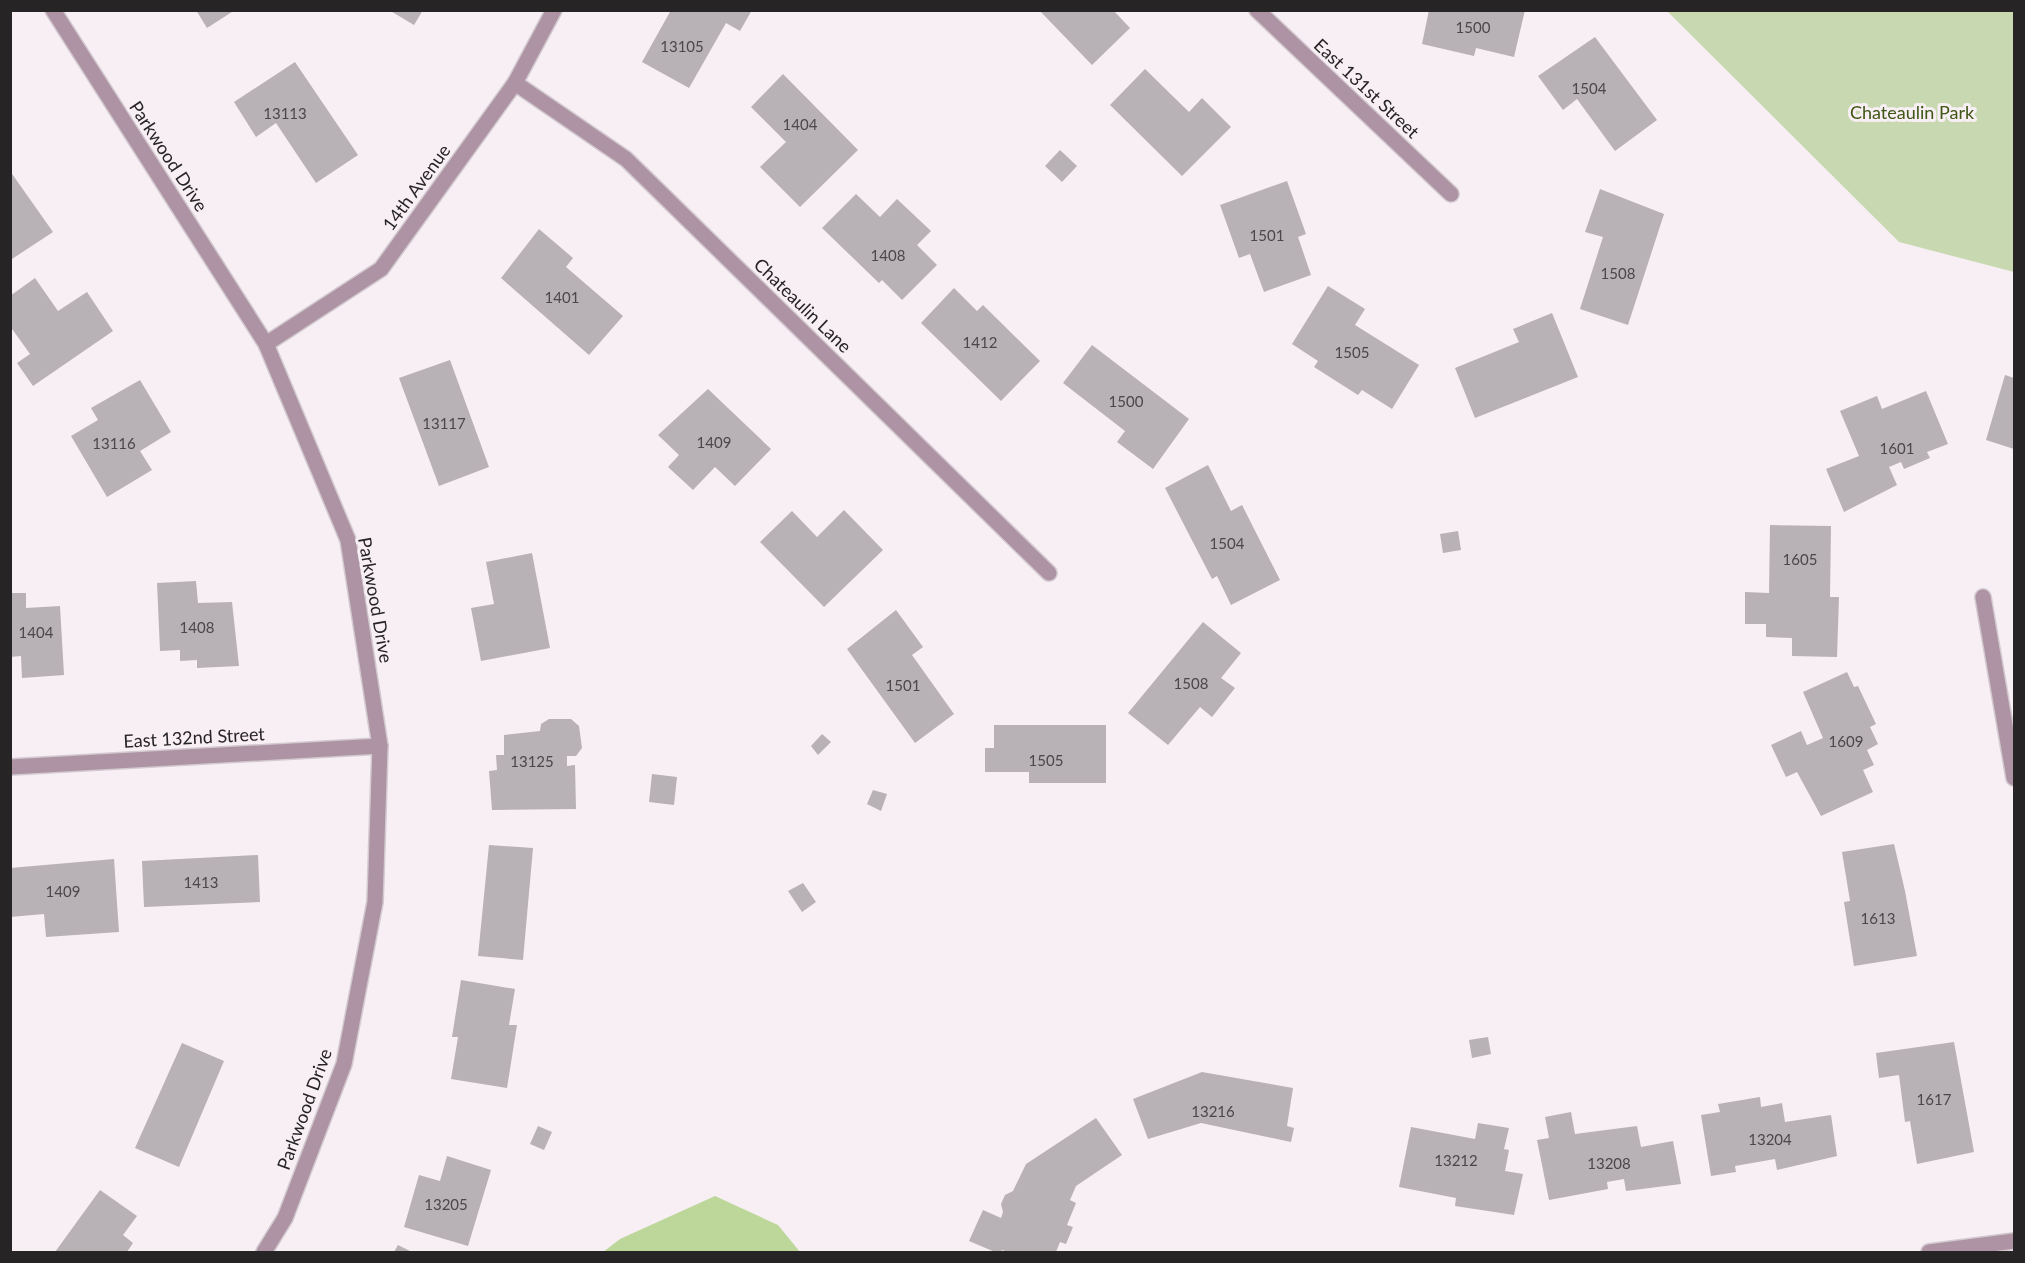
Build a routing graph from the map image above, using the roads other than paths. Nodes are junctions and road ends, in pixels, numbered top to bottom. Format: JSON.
{"nodes":[{"id":1,"x":53,"y":10,"type":"edge"},
{"id":2,"x":554,"y":10,"type":"edge"},
{"id":3,"x":1257,"y":10,"type":"edge"},
{"id":4,"x":515,"y":83,"type":"junction"},
{"id":5,"x":1450,"y":194,"type":"dead end"},
{"id":6,"x":266,"y":344,"type":"junction"},
{"id":7,"x":1049,"y":573,"type":"dead end"},
{"id":8,"x":1983,"y":597,"type":"dead end"},
{"id":9,"x":380,"y":746,"type":"junction"},
{"id":10,"x":10,"y":767,"type":"edge"},
{"id":11,"x":2014,"y":778,"type":"edge"},
{"id":12,"x":2014,"y":1241,"type":"edge"},
{"id":13,"x":264,"y":1252,"type":"edge"},
{"id":14,"x":1929,"y":1252,"type":"edge"}],
"edges":[{"from":1,"to":6,"type":"street","name":"Parkwood Drive"},
{"from":2,"to":4,"type":"street","name":"14th Avenue"},
{"from":3,"to":5,"type":"street","name":"East 131st Street"},
{"from":4,"to":6,"type":"street","name":"14th Avenue"},
{"from":4,"to":7,"type":"street","name":"Chateaulin Lane"},
{"from":6,"to":9,"type":"street","name":"Parkwood Drive"},
{"from":8,"to":11,"type":"street"},
{"from":9,"to":10,"type":"street","name":"East 132nd Street"},
{"from":9,"to":13,"type":"street","name":"Parkwood Drive"},
{"from":12,"to":14,"type":"street"}]}
